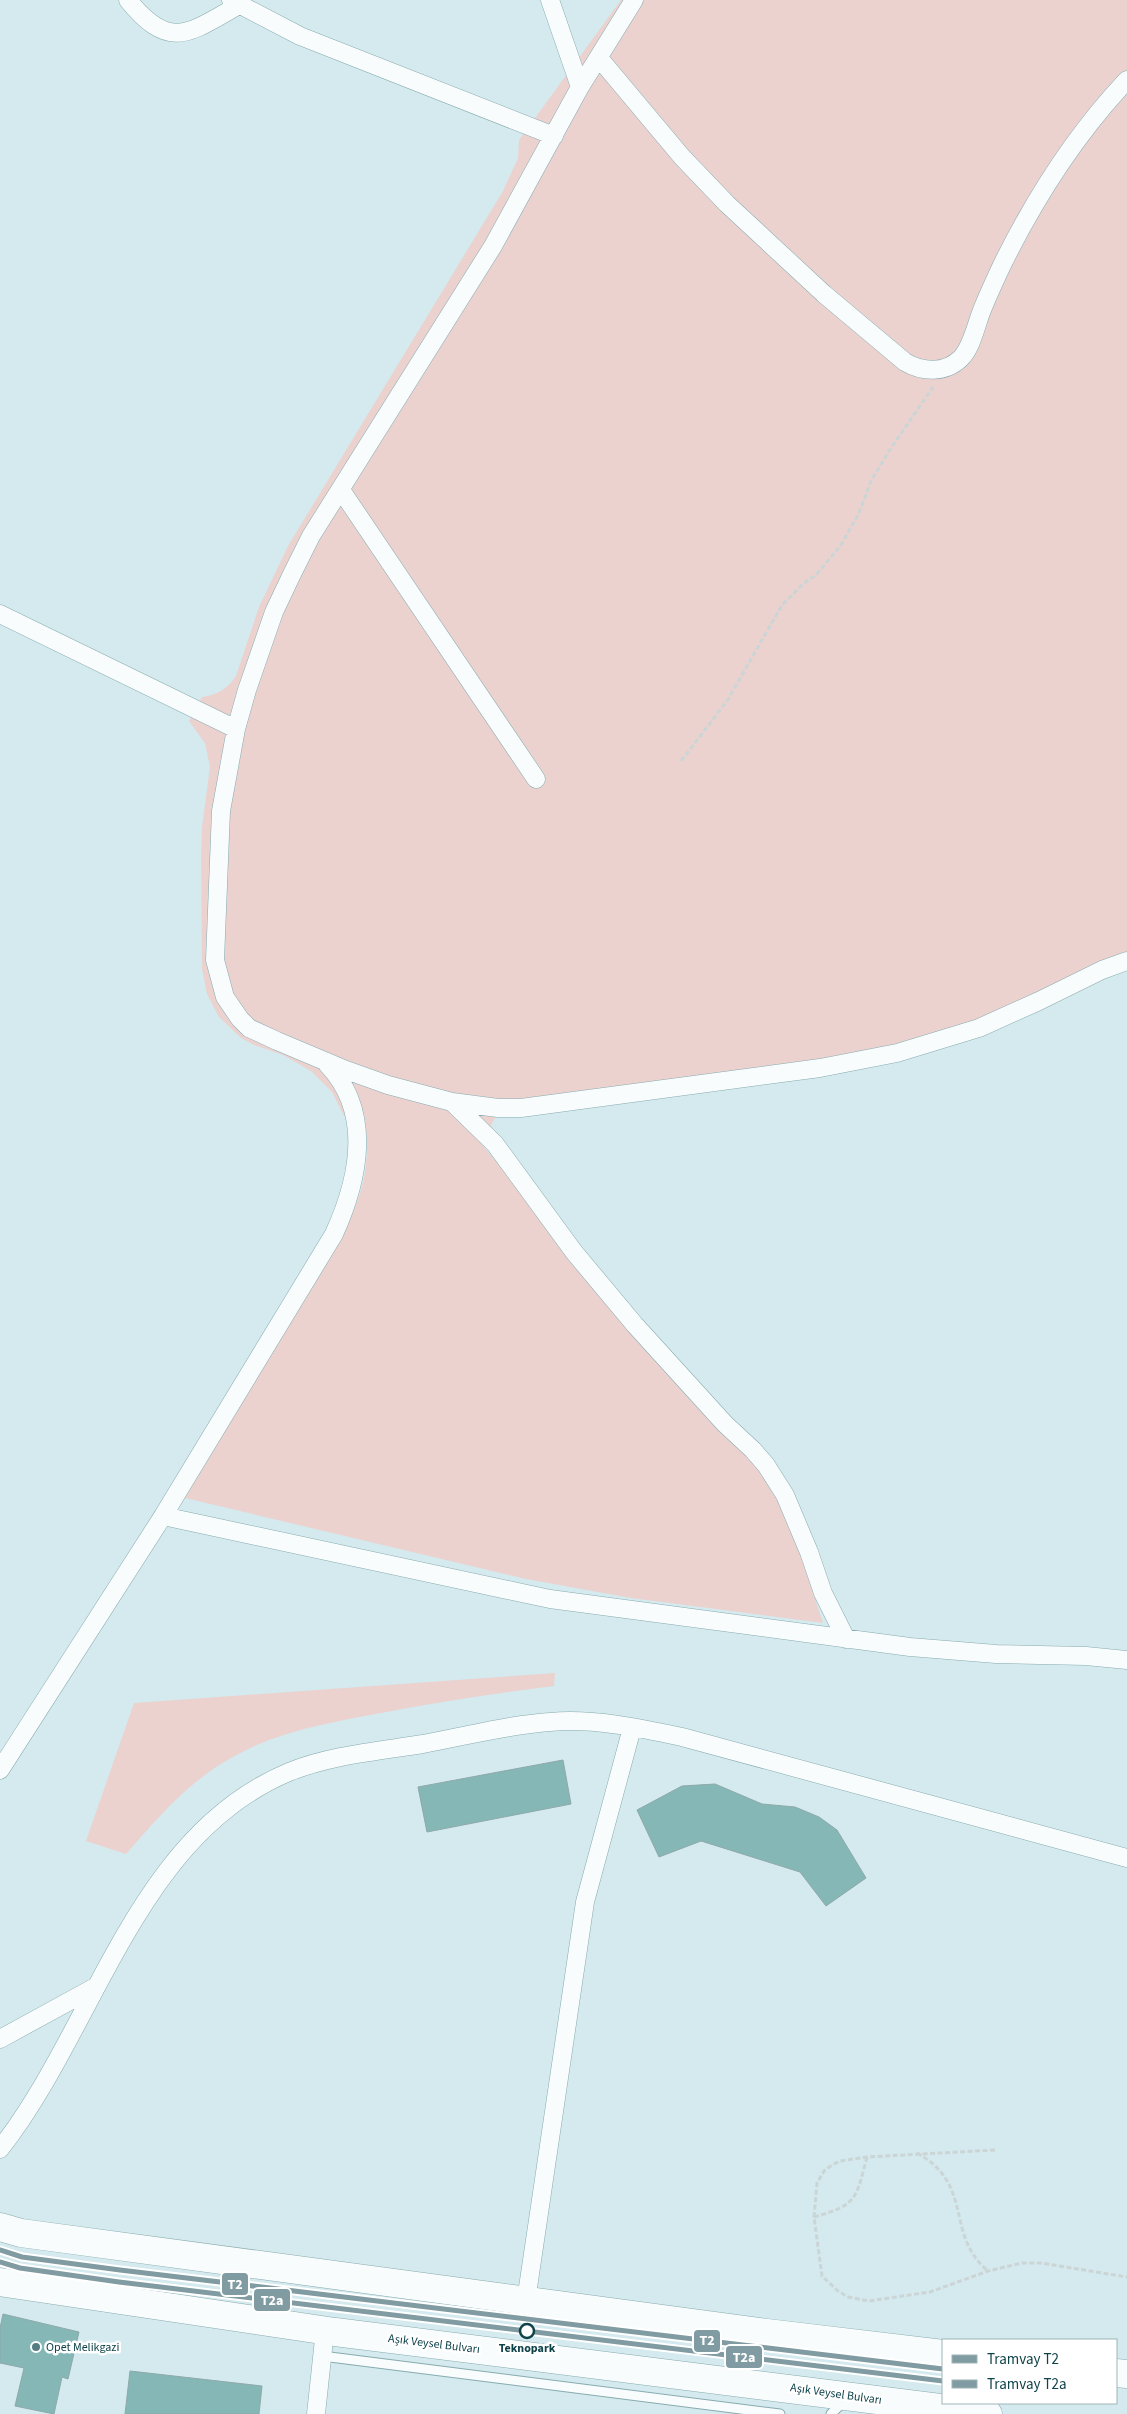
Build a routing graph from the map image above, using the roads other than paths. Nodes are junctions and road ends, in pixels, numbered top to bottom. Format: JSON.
{"nodes":[{"id":1,"x":128,"y":0,"type":"edge"},
{"id":2,"x":550,"y":0,"type":"edge"},
{"id":3,"x":634,"y":0,"type":"edge"},
{"id":4,"x":235,"y":2,"type":"edge"},
{"id":5,"x":599,"y":58,"type":"junction"},
{"id":6,"x":1127,"y":80,"type":"edge"},
{"id":7,"x":580,"y":87,"type":"junction"},
{"id":8,"x":554,"y":136,"type":"junction"},
{"id":9,"x":340,"y":490,"type":"junction"},
{"id":10,"x":0,"y":614,"type":"edge"},
{"id":11,"x":236,"y":730,"type":"junction"},
{"id":12,"x":536,"y":779,"type":"dead end"},
{"id":13,"x":1127,"y":961,"type":"edge"},
{"id":14,"x":325,"y":1062,"type":"junction"},
{"id":15,"x":452,"y":1102,"type":"junction"},
{"id":16,"x":163,"y":1516,"type":"junction"},
{"id":17,"x":846,"y":1638,"type":"junction"},
{"id":18,"x":1127,"y":1660,"type":"edge"},
{"id":19,"x":632,"y":1728,"type":"junction"},
{"id":20,"x":0,"y":1770,"type":"edge"},
{"id":21,"x":1127,"y":1858,"type":"edge"},
{"id":22,"x":97,"y":1986,"type":"junction"},
{"id":23,"x":0,"y":2038,"type":"edge"},
{"id":24,"x":0,"y":2149,"type":"edge"},
{"id":25,"x":0,"y":2227,"type":"edge"},
{"id":26,"x":0,"y":2282,"type":"edge"},
{"id":27,"x":526,"y":2301,"type":"junction"},
{"id":28,"x":324,"y":2343,"type":"junction"},
{"id":29,"x":942,"y":2354,"type":"edge"},
{"id":30,"x":840,"y":2405,"type":"edge"},
{"id":31,"x":316,"y":2414,"type":"edge"},
{"id":32,"x":780,"y":2414,"type":"edge"},
{"id":33,"x":988,"y":2414,"type":"edge"}],
"edges":[{"from":1,"to":4,"type":"street"},
{"from":2,"to":7,"type":"street"},
{"from":3,"to":5,"type":"street"},
{"from":4,"to":8,"type":"street"},
{"from":5,"to":6,"type":"street"},
{"from":5,"to":7,"type":"street"},
{"from":7,"to":8,"type":"street"},
{"from":8,"to":9,"type":"street"},
{"from":9,"to":11,"type":"street"},
{"from":9,"to":12,"type":"street"},
{"from":10,"to":11,"type":"street"},
{"from":11,"to":14,"type":"street"},
{"from":13,"to":15,"type":"street"},
{"from":14,"to":15,"type":"street"},
{"from":14,"to":16,"type":"street"},
{"from":15,"to":17,"type":"street"},
{"from":16,"to":17,"type":"street"},
{"from":16,"to":20,"type":"street"},
{"from":17,"to":18,"type":"street"},
{"from":19,"to":21,"type":"street"},
{"from":19,"to":22,"type":"street"},
{"from":19,"to":27,"type":"street"},
{"from":22,"to":23,"type":"street"},
{"from":22,"to":24,"type":"street"},
{"from":25,"to":27,"type":"main road"},
{"from":26,"to":28,"type":"main road","name":"Aşık Veysel Bulvarı"},
{"from":27,"to":29,"type":"main road"},
{"from":28,"to":30,"type":"main road","name":"Aşık Veysel Bulvarı"},
{"from":28,"to":31,"type":"street"},
{"from":28,"to":32,"type":"lane"},
{"from":30,"to":33,"type":"main road","name":"Aşık Veysel Bulvarı"}]}
